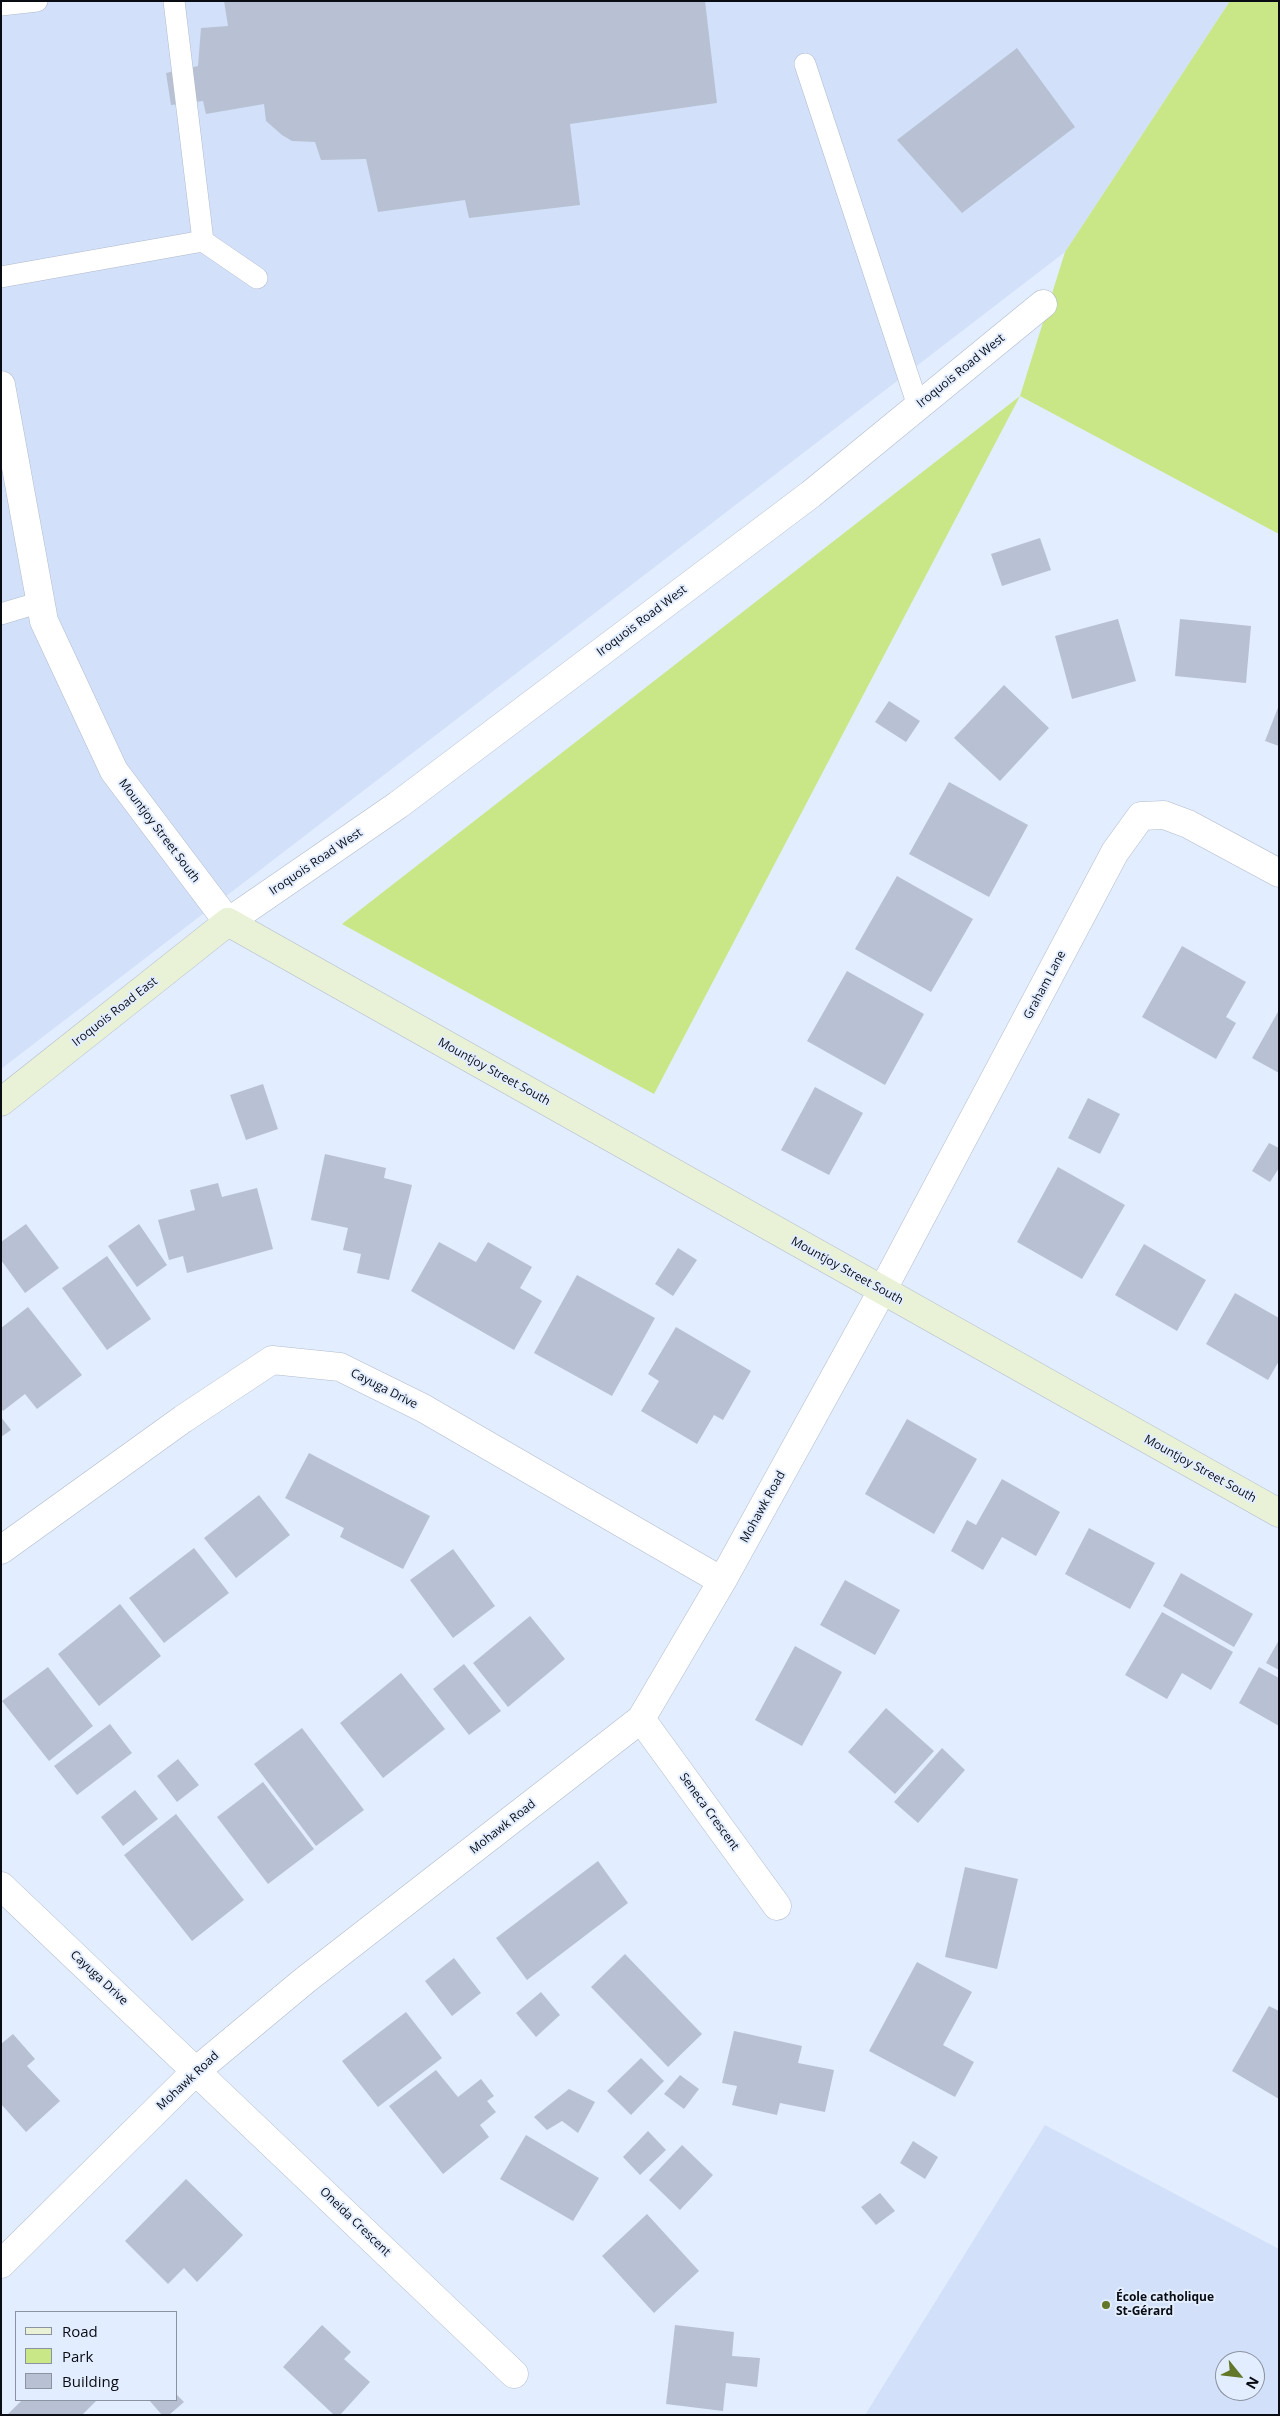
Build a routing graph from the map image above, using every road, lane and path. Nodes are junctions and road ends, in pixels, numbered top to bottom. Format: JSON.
{"nodes":[{"id":1,"x":37,"y":1,"type":"edge"},
{"id":2,"x":174,"y":1,"type":"edge"},
{"id":3,"x":1,"y":6,"type":"edge"},
{"id":4,"x":804,"y":64,"type":"dead end"},
{"id":5,"x":203,"y":241,"type":"junction"},
{"id":6,"x":1,"y":277,"type":"edge"},
{"id":7,"x":257,"y":278,"type":"dead end"},
{"id":8,"x":1043,"y":304,"type":"dead end"},
{"id":9,"x":1,"y":385,"type":"edge"},
{"id":10,"x":918,"y":406,"type":"junction"},
{"id":11,"x":41,"y":602,"type":"junction"},
{"id":12,"x":1,"y":614,"type":"edge"},
{"id":13,"x":1279,"y":873,"type":"edge"},
{"id":14,"x":228,"y":922,"type":"junction"},
{"id":15,"x":1,"y":1102,"type":"edge"},
{"id":16,"x":882,"y":1291,"type":"junction"},
{"id":17,"x":1279,"y":1513,"type":"edge"},
{"id":18,"x":1,"y":1550,"type":"edge"},
{"id":19,"x":722,"y":1581,"type":"junction"},
{"id":20,"x":641,"y":1719,"type":"junction"},
{"id":21,"x":1,"y":1886,"type":"edge"},
{"id":22,"x":777,"y":1906,"type":"dead end"},
{"id":23,"x":196,"y":2071,"type":"junction"},
{"id":24,"x":1,"y":2264,"type":"edge"},
{"id":25,"x":514,"y":2374,"type":"dead end"}],
"edges":[{"from":1,"to":3,"type":"lane"},
{"from":2,"to":5,"type":"lane"},
{"from":4,"to":10,"type":"lane"},
{"from":5,"to":6,"type":"lane"},
{"from":5,"to":7,"type":"lane"},
{"from":8,"to":10,"type":"street","name":"Iroquois Road West"},
{"from":9,"to":11,"type":"street","name":"Mountjoy Street South"},
{"from":10,"to":14,"type":"street","name":"Iroquois Road West"},
{"from":11,"to":12,"type":"lane"},
{"from":11,"to":14,"type":"street","name":"Mountjoy Street South"},
{"from":13,"to":16,"type":"street","name":"Graham Lane"},
{"from":14,"to":15,"type":"street","name":"Iroquois Road East"},
{"from":14,"to":16,"type":"street","name":"Mountjoy Street South"},
{"from":16,"to":17,"type":"street","name":"Mountjoy Street South"},
{"from":16,"to":19,"type":"street","name":"Mohawk Road"},
{"from":18,"to":19,"type":"street","name":"Cayuga Drive"},
{"from":19,"to":20,"type":"street","name":"Mohawk Road"},
{"from":20,"to":22,"type":"street","name":"Seneca Crescent"},
{"from":20,"to":23,"type":"street","name":"Mohawk Road"},
{"from":21,"to":23,"type":"street","name":"Cayuga Drive"},
{"from":23,"to":24,"type":"street","name":"Mohawk Road"},
{"from":23,"to":25,"type":"street","name":"Oneida Crescent"}]}
